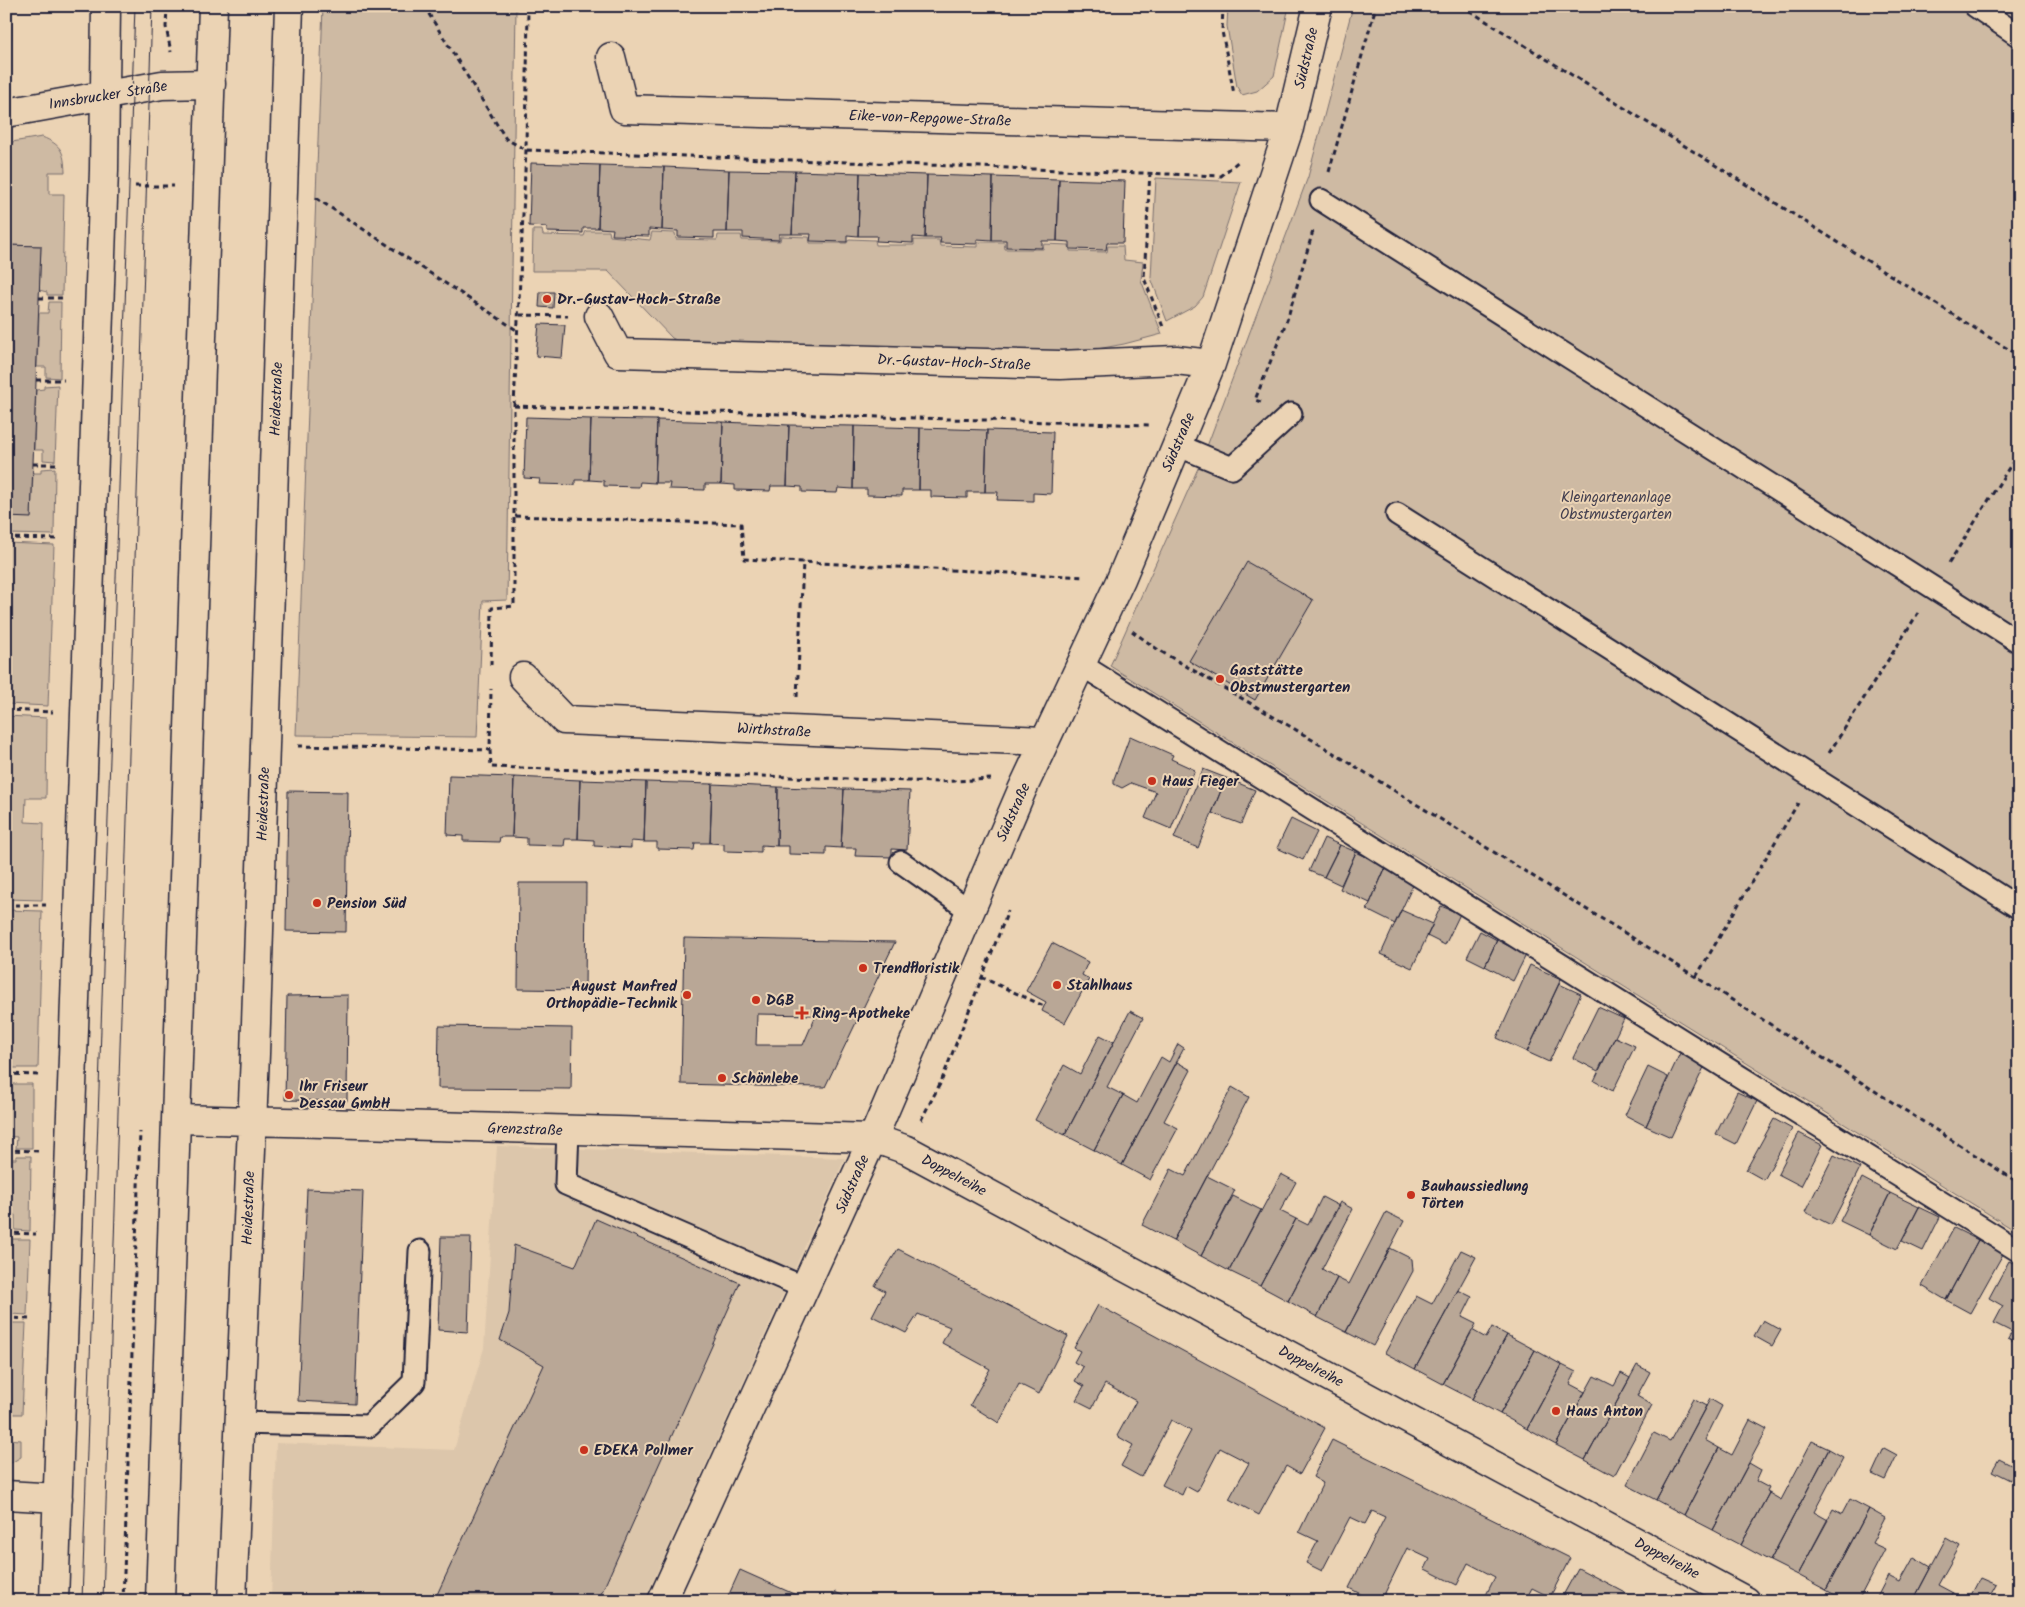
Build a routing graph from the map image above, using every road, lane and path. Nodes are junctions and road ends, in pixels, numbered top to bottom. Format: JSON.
{"nodes":[{"id":1,"x":106,"y":6,"type":"edge"},
{"id":2,"x":167,"y":6,"type":"edge"},
{"id":3,"x":213,"y":6,"type":"edge"},
{"id":4,"x":289,"y":6,"type":"edge"},
{"id":5,"x":424,"y":6,"type":"edge"},
{"id":6,"x":528,"y":6,"type":"edge"},
{"id":7,"x":1223,"y":6,"type":"edge"},
{"id":8,"x":1318,"y":6,"type":"edge"},
{"id":9,"x":1462,"y":6,"type":"edge"},
{"id":10,"x":1975,"y":6,"type":"edge"},
{"id":11,"x":2019,"y":36,"type":"edge"},
{"id":12,"x":611,"y":57,"type":"dead end"},
{"id":13,"x":177,"y":84,"type":"junction"},
{"id":14,"x":210,"y":84,"type":"junction"},
{"id":15,"x":106,"y":96,"type":"junction"},
{"id":16,"x":1237,"y":100,"type":"dead end"},
{"id":17,"x":6,"y":113,"type":"edge"},
{"id":18,"x":1242,"y":127,"type":"junction"},
{"id":19,"x":1289,"y":128,"type":"junction"},
{"id":20,"x":526,"y":150,"type":"junction"},
{"id":21,"x":1150,"y":172,"type":"junction"},
{"id":22,"x":284,"y":176,"type":"junction"},
{"id":23,"x":1321,"y":200,"type":"dead end"},
{"id":24,"x":520,"y":315,"type":"junction"},
{"id":25,"x":599,"y":316,"type":"joint"},
{"id":26,"x":518,"y":332,"type":"junction"},
{"id":27,"x":2019,"y":356,"type":"edge"},
{"id":28,"x":1176,"y":360,"type":"junction"},
{"id":29,"x":1211,"y":364,"type":"junction"},
{"id":30,"x":514,"y":406,"type":"junction"},
{"id":31,"x":1290,"y":414,"type":"dead end"},
{"id":32,"x":1181,"y":435,"type":"junction"},
{"id":33,"x":2019,"y":452,"type":"edge"},
{"id":34,"x":1397,"y":514,"type":"dead end"},
{"id":35,"x":515,"y":516,"type":"junction"},
{"id":36,"x":6,"y":538,"type":"edge"},
{"id":37,"x":91,"y":540,"type":"junction"},
{"id":38,"x":803,"y":562,"type":"junction"},
{"id":39,"x":1121,"y":579,"type":"junction"},
{"id":40,"x":1933,"y":588,"type":"junction"},
{"id":41,"x":1105,"y":612,"type":"junction"},
{"id":42,"x":2019,"y":642,"type":"edge"},
{"id":43,"x":1080,"y":664,"type":"junction"},
{"id":44,"x":491,"y":674,"type":"dead end"},
{"id":45,"x":523,"y":677,"type":"dead end"},
{"id":46,"x":1220,"y":679,"type":"dead end"},
{"id":47,"x":1216,"y":683,"type":"junction"},
{"id":48,"x":491,"y":684,"type":"dead end"},
{"id":49,"x":6,"y":710,"type":"edge"},
{"id":50,"x":85,"y":713,"type":"junction"},
{"id":51,"x":795,"y":731,"type":"junction"},
{"id":52,"x":1044,"y":741,"type":"junction"},
{"id":53,"x":265,"y":746,"type":"junction"},
{"id":54,"x":490,"y":750,"type":"junction"},
{"id":55,"x":1813,"y":779,"type":"junction"},
{"id":56,"x":1022,"y":790,"type":"junction"},
{"id":57,"x":901,"y":862,"type":"dead end"},
{"id":58,"x":6,"y":904,"type":"edge"},
{"id":59,"x":78,"y":906,"type":"junction"},
{"id":60,"x":2019,"y":908,"type":"edge"},
{"id":61,"x":969,"y":910,"type":"junction"},
{"id":62,"x":947,"y":962,"type":"junction"},
{"id":63,"x":1696,"y":977,"type":"junction"},
{"id":64,"x":983,"y":978,"type":"junction"},
{"id":65,"x":1044,"y":1006,"type":"dead end"},
{"id":66,"x":177,"y":1119,"type":"junction"},
{"id":67,"x":252,"y":1121,"type":"junction"},
{"id":68,"x":568,"y":1130,"type":"junction"},
{"id":69,"x":873,"y":1138,"type":"junction"},
{"id":70,"x":907,"y":1150,"type":"junction"},
{"id":71,"x":2019,"y":1183,"type":"edge"},
{"id":72,"x":420,"y":1251,"type":"dead end"},
{"id":73,"x":2019,"y":1251,"type":"edge"},
{"id":74,"x":805,"y":1288,"type":"junction"},
{"id":75,"x":239,"y":1423,"type":"junction"},
{"id":76,"x":6,"y":1495,"type":"edge"},
{"id":77,"x":58,"y":1498,"type":"junction"},
{"id":78,"x":54,"y":1601,"type":"edge"},
{"id":79,"x":160,"y":1601,"type":"edge"},
{"id":80,"x":232,"y":1601,"type":"edge"},
{"id":81,"x":662,"y":1601,"type":"edge"},
{"id":82,"x":1746,"y":1601,"type":"edge"}],
"edges":[{"from":1,"to":15,"type":"street"},
{"from":2,"to":13,"type":"path"},
{"from":3,"to":14,"type":"street"},
{"from":4,"to":22,"type":"street","name":"Heidestraße"},
{"from":5,"to":20,"type":"path"},
{"from":6,"to":20,"type":"path"},
{"from":7,"to":16,"type":"path"},
{"from":8,"to":19,"type":"street","name":"Südstraße"},
{"from":9,"to":27,"type":"path"},
{"from":10,"to":11,"type":"lane"},
{"from":12,"to":18,"type":"street","name":"Eike-von-Repgowe-Straße"},
{"from":13,"to":14,"type":"street","name":"Innsbrucker Straße"},
{"from":13,"to":15,"type":"street","name":"Innsbrucker Straße"},
{"from":14,"to":66,"type":"street"},
{"from":15,"to":17,"type":"street","name":"Innsbrucker Straße"},
{"from":15,"to":37,"type":"street"},
{"from":18,"to":19,"type":"street","name":"Eike-von-Repgowe-Straße"},
{"from":18,"to":21,"type":"path"},
{"from":19,"to":29,"type":"street","name":"Südstraße"},
{"from":20,"to":21,"type":"path"},
{"from":20,"to":24,"type":"path"},
{"from":21,"to":28,"type":"path"},
{"from":22,"to":26,"type":"path"},
{"from":22,"to":53,"type":"street","name":"Heidestraße"},
{"from":23,"to":40,"type":"lane"},
{"from":24,"to":25,"type":"path"},
{"from":24,"to":26,"type":"path"},
{"from":25,"to":28,"type":"street","name":"Dr.-Gustav-Hoch-Straße"},
{"from":26,"to":30,"type":"path"},
{"from":28,"to":29,"type":"street","name":"Dr.-Gustav-Hoch-Straße"},
{"from":29,"to":32,"type":"street","name":"Südstraße"},
{"from":30,"to":32,"type":"path"},
{"from":30,"to":35,"type":"path"},
{"from":31,"to":32,"type":"lane"},
{"from":32,"to":39,"type":"street","name":"Südstraße"},
{"from":33,"to":40,"type":"path"},
{"from":34,"to":55,"type":"lane"},
{"from":35,"to":38,"type":"path"},
{"from":35,"to":44,"type":"path"},
{"from":36,"to":37,"type":"path"},
{"from":37,"to":50,"type":"street"},
{"from":38,"to":39,"type":"path"},
{"from":38,"to":51,"type":"path"},
{"from":39,"to":41,"type":"street","name":"Südstraße"},
{"from":40,"to":42,"type":"lane"},
{"from":40,"to":55,"type":"path"},
{"from":41,"to":43,"type":"street","name":"Südstraße"},
{"from":41,"to":47,"type":"path"},
{"from":43,"to":52,"type":"street","name":"Südstraße"},
{"from":43,"to":73,"type":"lane"},
{"from":45,"to":51,"type":"street","name":"Wirthstraße"},
{"from":46,"to":47,"type":"path"},
{"from":47,"to":63,"type":"path"},
{"from":48,"to":54,"type":"path"},
{"from":49,"to":50,"type":"path"},
{"from":50,"to":59,"type":"street"},
{"from":51,"to":52,"type":"street","name":"Wirthstraße"},
{"from":52,"to":56,"type":"street","name":"Südstraße"},
{"from":53,"to":54,"type":"path"},
{"from":53,"to":67,"type":"street","name":"Heidestraße"},
{"from":54,"to":56,"type":"path"},
{"from":55,"to":60,"type":"lane"},
{"from":55,"to":63,"type":"path"},
{"from":56,"to":61,"type":"street","name":"Südstraße"},
{"from":57,"to":61,"type":"lane"},
{"from":58,"to":59,"type":"path"},
{"from":59,"to":77,"type":"street"},
{"from":61,"to":62,"type":"street","name":"Südstraße"},
{"from":62,"to":64,"type":"path"},
{"from":62,"to":69,"type":"street","name":"Südstraße"},
{"from":63,"to":71,"type":"path"},
{"from":64,"to":65,"type":"path"},
{"from":64,"to":70,"type":"path"},
{"from":66,"to":67,"type":"street","name":"Grenzstraße"},
{"from":66,"to":79,"type":"street"},
{"from":67,"to":68,"type":"street","name":"Grenzstraße"},
{"from":67,"to":75,"type":"street","name":"Heidestraße"},
{"from":68,"to":69,"type":"street","name":"Grenzstraße"},
{"from":68,"to":74,"type":"lane"},
{"from":69,"to":70,"type":"street","name":"Doppelreihe"},
{"from":69,"to":74,"type":"street","name":"Südstraße"},
{"from":70,"to":82,"type":"street","name":"Doppelreihe"},
{"from":72,"to":75,"type":"lane"},
{"from":74,"to":81,"type":"street","name":"Südstraße"},
{"from":75,"to":80,"type":"street","name":"Heidestraße"},
{"from":76,"to":77,"type":"street"},
{"from":77,"to":78,"type":"street"}]}
